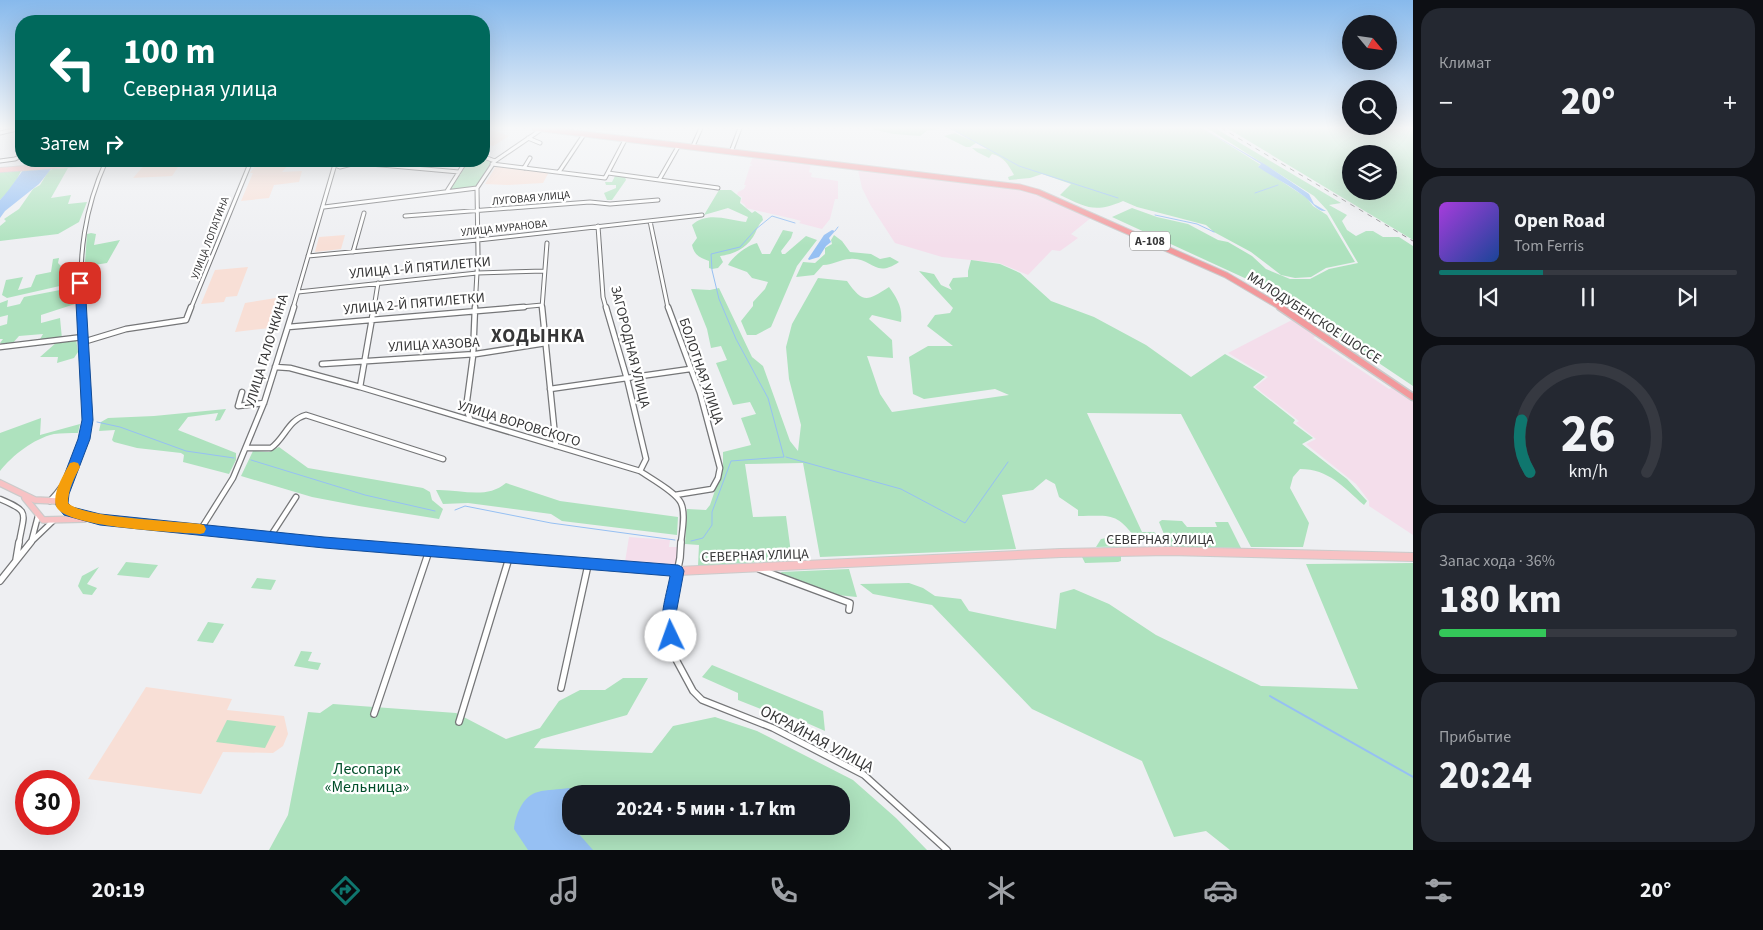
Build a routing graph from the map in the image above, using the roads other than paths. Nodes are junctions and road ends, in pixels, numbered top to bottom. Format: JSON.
{"nodes":[{"id":1,"x":36,"y":168,"type":"edge"},
{"id":2,"x":98,"y":168,"type":"edge"},
{"id":3,"x":248,"y":168,"type":"edge"},
{"id":4,"x":338,"y":168,"type":"edge"},
{"id":5,"x":408,"y":168,"type":"edge"},
{"id":6,"x":462,"y":168,"type":"edge"},
{"id":7,"x":490,"y":168,"type":"edge"},
{"id":8,"x":524,"y":168,"type":"edge"},
{"id":9,"x":562,"y":168,"type":"edge"},
{"id":10,"x":611,"y":168,"type":"edge"},
{"id":11,"x":666,"y":168,"type":"edge"},
{"id":12,"x":869,"y":168,"type":"edge"},
{"id":13,"x":0,"y":170,"type":"edge"},
{"id":14,"x":101,"y":170,"type":"joint"},
{"id":15,"x":334,"y":170,"type":"joint"},
{"id":16,"x":459,"y":172,"type":"junction"},
{"id":17,"x":559,"y":172,"type":"junction"},
{"id":18,"x":608,"y":173,"type":"junction"},
{"id":19,"x":659,"y":180,"type":"junction"},
{"id":20,"x":477,"y":188,"type":"junction"},
{"id":21,"x":718,"y":188,"type":"dead end"},
{"id":22,"x":447,"y":192,"type":"junction"},
{"id":23,"x":658,"y":200,"type":"dead end"},
{"id":24,"x":324,"y":207,"type":"junction"},
{"id":25,"x":478,"y":211,"type":"junction"},
{"id":26,"x":364,"y":213,"type":"dead end"},
{"id":27,"x":702,"y":215,"type":"dead end"},
{"id":28,"x":405,"y":216,"type":"dead end"},
{"id":29,"x":650,"y":221,"type":"junction"},
{"id":30,"x":598,"y":226,"type":"junction"},
{"id":31,"x":478,"y":240,"type":"junction"},
{"id":32,"x":547,"y":243,"type":"dead end"},
{"id":33,"x":353,"y":252,"type":"junction"},
{"id":34,"x":308,"y":256,"type":"junction"},
{"id":35,"x":544,"y":271,"type":"junction"},
{"id":36,"x":477,"y":273,"type":"junction"},
{"id":37,"x":378,"y":283,"type":"junction"},
{"id":38,"x":298,"y":292,"type":"junction"},
{"id":39,"x":542,"y":305,"type":"junction"},
{"id":40,"x":474,"y":310,"type":"junction"},
{"id":41,"x":372,"y":320,"type":"junction"},
{"id":42,"x":288,"y":327,"type":"junction"},
{"id":43,"x":83,"y":340,"type":"junction"},
{"id":44,"x":546,"y":343,"type":"junction"},
{"id":45,"x":0,"y":347,"type":"edge"},
{"id":46,"x":473,"y":356,"type":"junction"},
{"id":47,"x":365,"y":359,"type":"junction"},
{"id":48,"x":322,"y":364,"type":"dead end"},
{"id":49,"x":275,"y":367,"type":"junction"},
{"id":50,"x":690,"y":369,"type":"junction"},
{"id":51,"x":627,"y":379,"type":"junction"},
{"id":52,"x":360,"y":387,"type":"junction"},
{"id":53,"x":550,"y":389,"type":"junction"},
{"id":54,"x":242,"y":392,"type":"dead end"},
{"id":55,"x":1413,"y":396,"type":"edge"},
{"id":56,"x":264,"y":403,"type":"junction"},
{"id":57,"x":466,"y":408,"type":"junction"},
{"id":58,"x":454,"y":416,"type":"junction"},
{"id":59,"x":470,"y":419,"type":"junction"},
{"id":60,"x":556,"y":446,"type":"junction"},
{"id":61,"x":247,"y":448,"type":"junction"},
{"id":62,"x":442,"y":459,"type":"dead end"},
{"id":63,"x":640,"y":471,"type":"junction"},
{"id":64,"x":66,"y":481,"type":"junction"},
{"id":65,"x":0,"y":484,"type":"edge"},
{"id":66,"x":20,"y":494,"type":"junction"},
{"id":67,"x":56,"y":494,"type":"junction"},
{"id":68,"x":675,"y":495,"type":"junction"},
{"id":69,"x":296,"y":497,"type":"dead end"},
{"id":70,"x":0,"y":499,"type":"edge"},
{"id":71,"x":39,"y":500,"type":"junction"},
{"id":72,"x":50,"y":501,"type":"junction"},
{"id":73,"x":63,"y":506,"type":"junction"},
{"id":74,"x":38,"y":515,"type":"junction"},
{"id":75,"x":54,"y":520,"type":"junction"},
{"id":76,"x":100,"y":520,"type":"junction"},
{"id":77,"x":201,"y":529,"type":"junction"},
{"id":78,"x":21,"y":536,"type":"junction"},
{"id":79,"x":33,"y":537,"type":"junction"},
{"id":80,"x":270,"y":537,"type":"junction"},
{"id":81,"x":30,"y":543,"type":"junction"},
{"id":82,"x":429,"y":551,"type":"junction"},
{"id":83,"x":1413,"y":557,"type":"edge"},
{"id":84,"x":509,"y":558,"type":"junction"},
{"id":85,"x":16,"y":561,"type":"junction"},
{"id":86,"x":588,"y":565,"type":"junction"},
{"id":87,"x":756,"y":568,"type":"junction"},
{"id":88,"x":678,"y":571,"type":"junction"},
{"id":89,"x":0,"y":581,"type":"edge"},
{"id":90,"x":849,"y":610,"type":"dead end"},
{"id":91,"x":561,"y":688,"type":"dead end"},
{"id":92,"x":374,"y":714,"type":"dead end"},
{"id":93,"x":459,"y":722,"type":"dead end"},
{"id":94,"x":947,"y":850,"type":"edge"}],
"edges":[{"from":1,"to":13,"type":"main road"},
{"from":2,"to":14,"type":"street"},
{"from":3,"to":43,"type":"street","name":"УЛИЦА ЛОПАТИНА"},
{"from":4,"to":15,"type":"street"},
{"from":5,"to":16,"type":"street"},
{"from":6,"to":16,"type":"street"},
{"from":7,"to":20,"type":"street"},
{"from":8,"to":17,"type":"street"},
{"from":9,"to":17,"type":"street"},
{"from":10,"to":18,"type":"street"},
{"from":11,"to":19,"type":"street"},
{"from":12,"to":55,"type":"highway","name":"МАЛОДУБЕНСКОЕ ШОССЕ","number":"А-108"},
{"from":14,"to":43,"type":"street"},
{"from":15,"to":24,"type":"street","name":"УЛИЦА ГАЛОЧКИНА"},
{"from":16,"to":22,"type":"street"},
{"from":17,"to":18,"type":"street"},
{"from":18,"to":19,"type":"street"},
{"from":19,"to":21,"type":"street"},
{"from":20,"to":22,"type":"street"},
{"from":20,"to":25,"type":"street"},
{"from":22,"to":24,"type":"street"},
{"from":23,"to":25,"type":"street","name":"ЛУГОВАЯ УЛИЦА"},
{"from":24,"to":34,"type":"street","name":"УЛИЦА ГАЛОЧКИНА"},
{"from":25,"to":28,"type":"street","name":"ЛУГОВАЯ УЛИЦА"},
{"from":25,"to":31,"type":"street"},
{"from":26,"to":33,"type":"street"},
{"from":27,"to":29,"type":"street","name":"УЛИЦА МУРАНОВА"},
{"from":29,"to":30,"type":"street","name":"УЛИЦА МУРАНОВА"},
{"from":29,"to":50,"type":"street","name":"БОЛОТНАЯ УЛИЦА"},
{"from":30,"to":31,"type":"street","name":"УЛИЦА МУРАНОВА"},
{"from":30,"to":51,"type":"street","name":"ЗАГОРОДНАЯ УЛИЦА"},
{"from":31,"to":33,"type":"street","name":"УЛИЦА МУРАНОВА"},
{"from":31,"to":36,"type":"street"},
{"from":32,"to":35,"type":"street"},
{"from":33,"to":34,"type":"street","name":"УЛИЦА МУРАНОВА"},
{"from":34,"to":38,"type":"street","name":"УЛИЦА ГАЛОЧКИНА"},
{"from":35,"to":36,"type":"street","name":"УЛИЦА 1-Й ПЯТИЛЕТКИ"},
{"from":35,"to":39,"type":"street"},
{"from":36,"to":37,"type":"street","name":"УЛИЦА 1-Й ПЯТИЛЕТКИ"},
{"from":36,"to":40,"type":"street"},
{"from":37,"to":38,"type":"street","name":"УЛИЦА 1-Й ПЯТИЛЕТКИ"},
{"from":37,"to":41,"type":"street"},
{"from":38,"to":42,"type":"street","name":"УЛИЦА ГАЛОЧКИНА"},
{"from":39,"to":40,"type":"street","name":"УЛИЦА 2-Й ПЯТИЛЕТКИ"},
{"from":39,"to":44,"type":"street"},
{"from":40,"to":41,"type":"street","name":"УЛИЦА 2-Й ПЯТИЛЕТКИ"},
{"from":40,"to":46,"type":"street"},
{"from":41,"to":42,"type":"street","name":"УЛИЦА 2-Й ПЯТИЛЕТКИ"},
{"from":41,"to":47,"type":"street"},
{"from":42,"to":49,"type":"street","name":"УЛИЦА ГАЛОЧКИНА"},
{"from":43,"to":45,"type":"street"},
{"from":43,"to":64,"type":"street"},
{"from":44,"to":46,"type":"street","name":"УЛИЦА ХАЗОВА"},
{"from":44,"to":53,"type":"street"},
{"from":46,"to":47,"type":"street","name":"УЛИЦА ХАЗОВА"},
{"from":46,"to":57,"type":"street"},
{"from":47,"to":48,"type":"street","name":"УЛИЦА ХАЗОВА"},
{"from":47,"to":52,"type":"street"},
{"from":49,"to":52,"type":"street","name":"УЛИЦА ВОРОВСКОГО"},
{"from":49,"to":56,"type":"street","name":"УЛИЦА ГАЛОЧКИНА"},
{"from":50,"to":51,"type":"street"},
{"from":50,"to":68,"type":"street","name":"БОЛОТНАЯ УЛИЦА"},
{"from":51,"to":53,"type":"street"},
{"from":51,"to":63,"type":"street","name":"ЗАГОРОДНАЯ УЛИЦА"},
{"from":52,"to":58,"type":"street","name":"УЛИЦА ВОРОВСКОГО"},
{"from":53,"to":60,"type":"street"},
{"from":54,"to":56,"type":"street"},
{"from":56,"to":61,"type":"street","name":"УЛИЦА ГАЛОЧКИНА"},
{"from":57,"to":58,"type":"street"},
{"from":57,"to":59,"type":"street"},
{"from":58,"to":59,"type":"street","name":"УЛИЦА ВОРОВСКОГО"},
{"from":59,"to":60,"type":"street","name":"УЛИЦА ВОРОВСКОГО"},
{"from":60,"to":63,"type":"street","name":"УЛИЦА ВОРОВСКОГО"},
{"from":61,"to":62,"type":"street"},
{"from":61,"to":77,"type":"street","name":"УЛИЦА ГАЛОЧКИНА"},
{"from":63,"to":68,"type":"street","name":"УЛИЦА ВОРОВСКОГО"},
{"from":64,"to":67,"type":"street"},
{"from":64,"to":73,"type":"street"},
{"from":65,"to":66,"type":"main road","name":"СЕВЕРНАЯ УЛИЦА"},
{"from":66,"to":71,"type":"main road","name":"СЕВЕРНАЯ УЛИЦА"},
{"from":66,"to":74,"type":"main road","name":"СЕВЕРНАЯ УЛИЦА"},
{"from":67,"to":71,"type":"street"},
{"from":67,"to":72,"type":"street"},
{"from":68,"to":88,"type":"street"},
{"from":69,"to":80,"type":"street"},
{"from":70,"to":78,"type":"street"},
{"from":71,"to":72,"type":"main road","name":"СЕВЕРНАЯ УЛИЦА"},
{"from":72,"to":73,"type":"main road","name":"СЕВЕРНАЯ УЛИЦА"},
{"from":72,"to":74,"type":"main road"},
{"from":73,"to":75,"type":"main road"},
{"from":73,"to":76,"type":"main road","name":"СЕВЕРНАЯ УЛИЦА"},
{"from":74,"to":75,"type":"main road","name":"СЕВЕРНАЯ УЛИЦА"},
{"from":74,"to":79,"type":"street"},
{"from":75,"to":76,"type":"main road","name":"СЕВЕРНАЯ УЛИЦА"},
{"from":75,"to":81,"type":"street"},
{"from":76,"to":77,"type":"main road","name":"СЕВЕРНАЯ УЛИЦА"},
{"from":77,"to":80,"type":"main road","name":"СЕВЕРНАЯ УЛИЦА"},
{"from":78,"to":79,"type":"street"},
{"from":78,"to":85,"type":"street"},
{"from":79,"to":81,"type":"street"},
{"from":80,"to":82,"type":"main road","name":"СЕВЕРНАЯ УЛИЦА"},
{"from":81,"to":85,"type":"street"},
{"from":82,"to":84,"type":"main road","name":"СЕВЕРНАЯ УЛИЦА"},
{"from":82,"to":92,"type":"street"},
{"from":83,"to":87,"type":"main road","name":"СЕВЕРНАЯ УЛИЦА"},
{"from":84,"to":86,"type":"main road","name":"СЕВЕРНАЯ УЛИЦА"},
{"from":84,"to":93,"type":"street"},
{"from":85,"to":89,"type":"street"},
{"from":86,"to":88,"type":"main road","name":"СЕВЕРНАЯ УЛИЦА"},
{"from":86,"to":91,"type":"street"},
{"from":87,"to":88,"type":"main road","name":"СЕВЕРНАЯ УЛИЦА"},
{"from":87,"to":90,"type":"street"},
{"from":88,"to":94,"type":"street","name":"ОКРАЙНАЯ УЛИЦА"}]}
